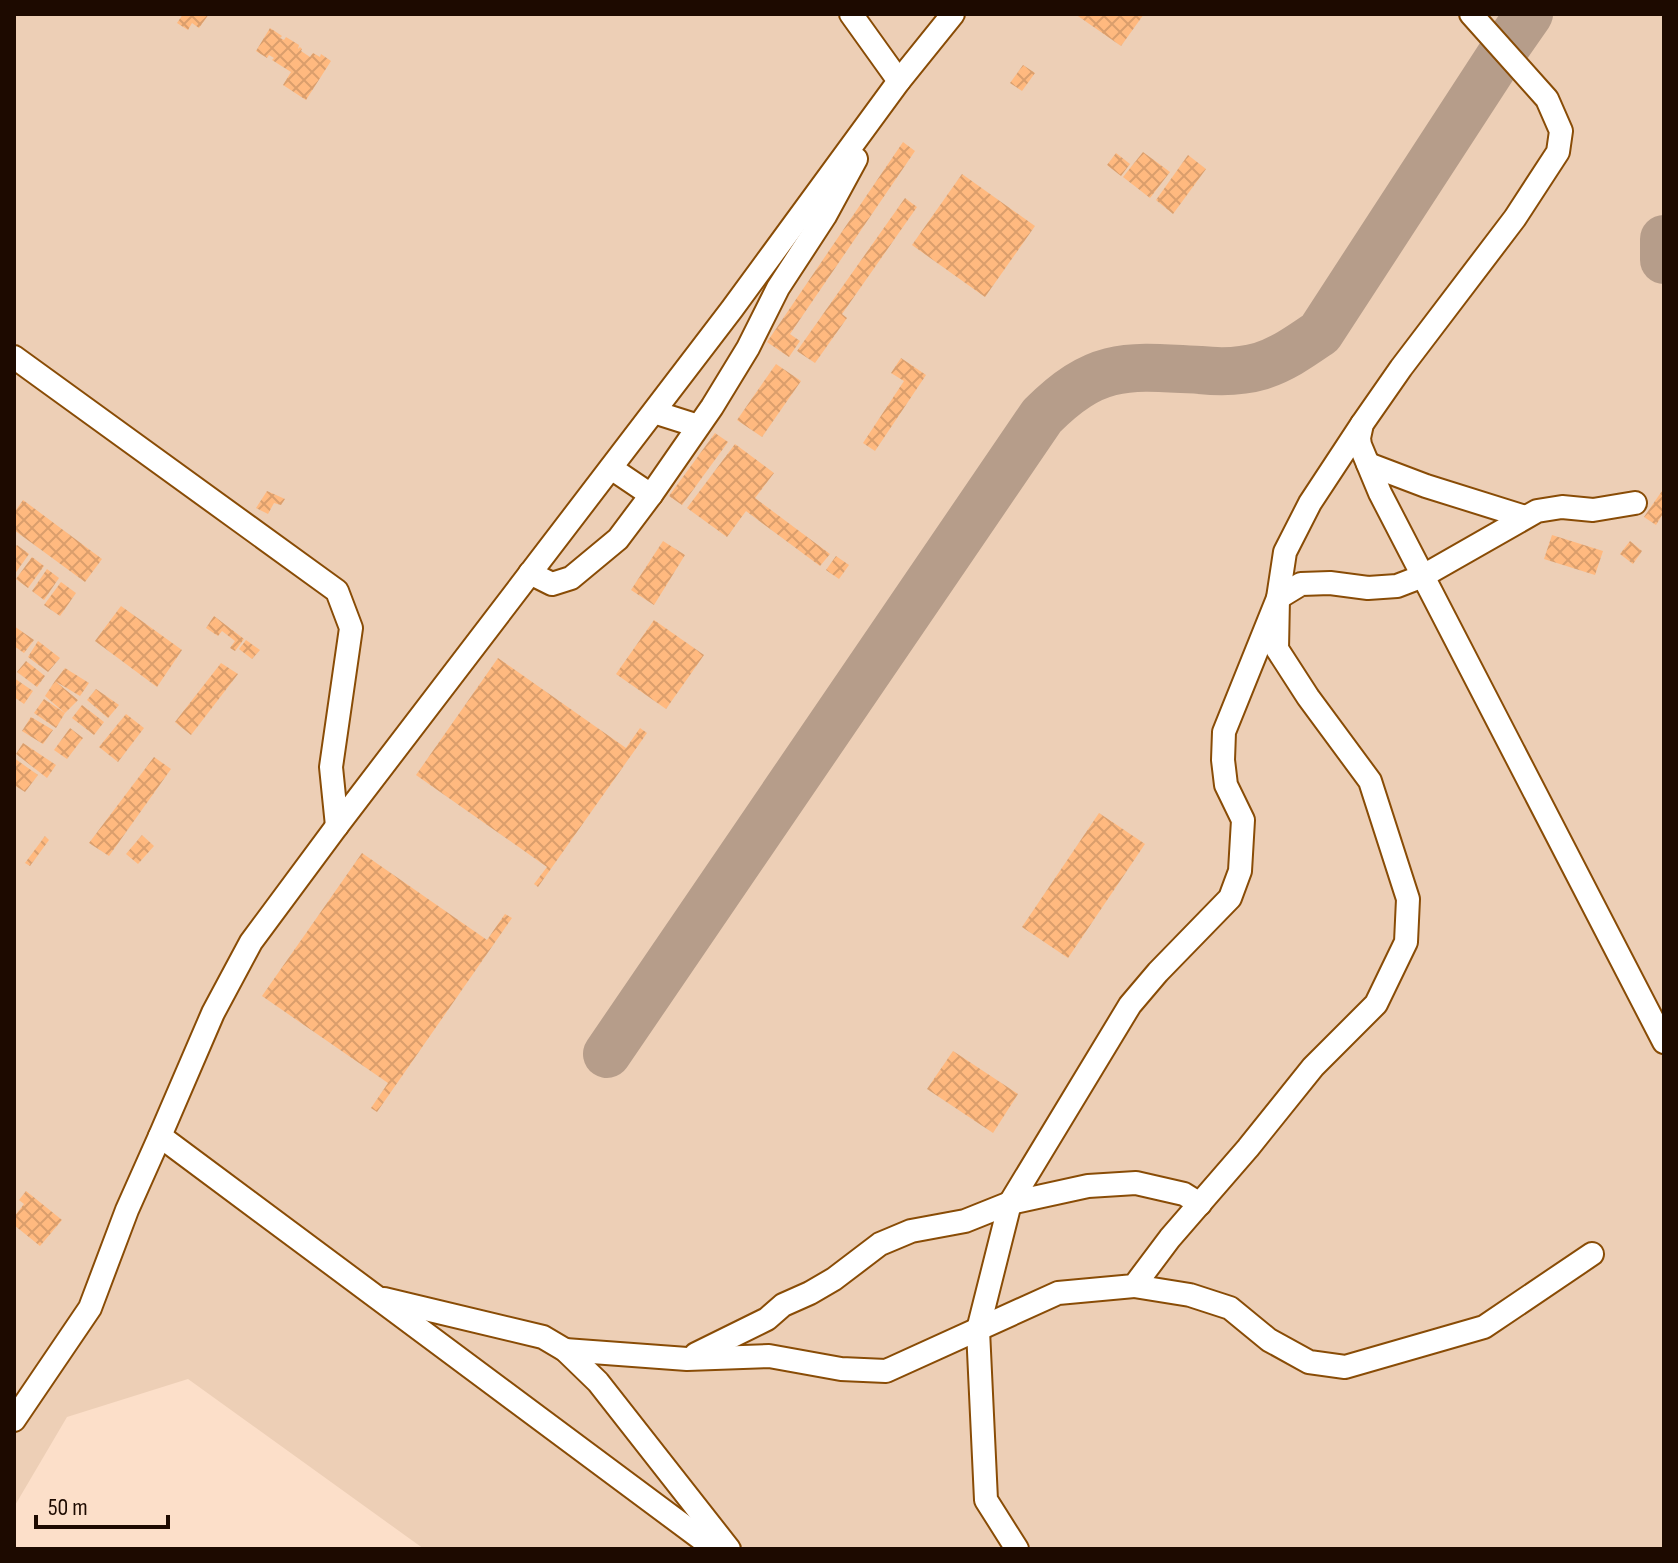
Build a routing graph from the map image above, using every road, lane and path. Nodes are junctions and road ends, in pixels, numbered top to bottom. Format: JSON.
{"nodes":[{"id":1,"x":851,"y":14,"type":"edge"},
{"id":2,"x":953,"y":14,"type":"edge"},
{"id":3,"x":1471,"y":14,"type":"edge"},
{"id":4,"x":899,"y":81,"type":"junction"},
{"id":5,"x":14,"y":357,"type":"edge"},
{"id":6,"x":654,"y":412,"type":"junction"},
{"id":7,"x":1362,"y":424,"type":"junction"},
{"id":8,"x":698,"y":426,"type":"junction"},
{"id":9,"x":1368,"y":464,"type":"junction"},
{"id":10,"x":611,"y":468,"type":"junction"},
{"id":11,"x":651,"y":495,"type":"junction"},
{"id":12,"x":1635,"y":503,"type":"dead end"},
{"id":13,"x":1525,"y":517,"type":"junction"},
{"id":14,"x":530,"y":573,"type":"junction"},
{"id":15,"x":1423,"y":576,"type":"junction"},
{"id":16,"x":1278,"y":598,"type":"junction"},
{"id":17,"x":337,"y":826,"type":"junction"},
{"id":18,"x":1664,"y":1042,"type":"edge"},
{"id":19,"x":160,"y":1136,"type":"junction"},
{"id":20,"x":1010,"y":1203,"type":"junction"},
{"id":21,"x":1200,"y":1204,"type":"junction"},
{"id":22,"x":1592,"y":1254,"type":"dead end"},
{"id":23,"x":1134,"y":1286,"type":"junction"},
{"id":24,"x":377,"y":1298,"type":"junction"},
{"id":25,"x":978,"y":1330,"type":"junction"},
{"id":26,"x":565,"y":1350,"type":"junction"},
{"id":27,"x":687,"y":1359,"type":"junction"},
{"id":28,"x":14,"y":1420,"type":"edge"},
{"id":29,"x":715,"y":1549,"type":"edge"},
{"id":30,"x":729,"y":1549,"type":"edge"},
{"id":31,"x":1017,"y":1549,"type":"edge"}],
"edges":[{"from":1,"to":4,"type":"lane"},
{"from":2,"to":4,"type":"lane"},
{"from":3,"to":7,"type":"lane"},
{"from":4,"to":6,"type":"lane"},
{"from":4,"to":8,"type":"lane"},
{"from":5,"to":17,"type":"lane"},
{"from":6,"to":8,"type":"lane"},
{"from":6,"to":10,"type":"lane"},
{"from":7,"to":9,"type":"lane"},
{"from":7,"to":16,"type":"lane"},
{"from":8,"to":11,"type":"lane"},
{"from":9,"to":13,"type":"lane"},
{"from":9,"to":15,"type":"lane"},
{"from":10,"to":11,"type":"lane"},
{"from":10,"to":14,"type":"lane"},
{"from":11,"to":14,"type":"lane"},
{"from":12,"to":13,"type":"lane"},
{"from":13,"to":15,"type":"lane"},
{"from":14,"to":17,"type":"lane"},
{"from":15,"to":16,"type":"lane"},
{"from":15,"to":18,"type":"lane"},
{"from":16,"to":20,"type":"lane"},
{"from":16,"to":21,"type":"lane"},
{"from":17,"to":19,"type":"lane"},
{"from":19,"to":24,"type":"lane"},
{"from":19,"to":28,"type":"lane"},
{"from":20,"to":21,"type":"lane"},
{"from":20,"to":25,"type":"lane"},
{"from":20,"to":27,"type":"lane"},
{"from":21,"to":23,"type":"lane"},
{"from":22,"to":23,"type":"lane"},
{"from":23,"to":25,"type":"lane"},
{"from":24,"to":26,"type":"lane"},
{"from":24,"to":29,"type":"lane"},
{"from":25,"to":27,"type":"lane"},
{"from":25,"to":31,"type":"lane"},
{"from":26,"to":27,"type":"lane"},
{"from":26,"to":30,"type":"lane"}]}
